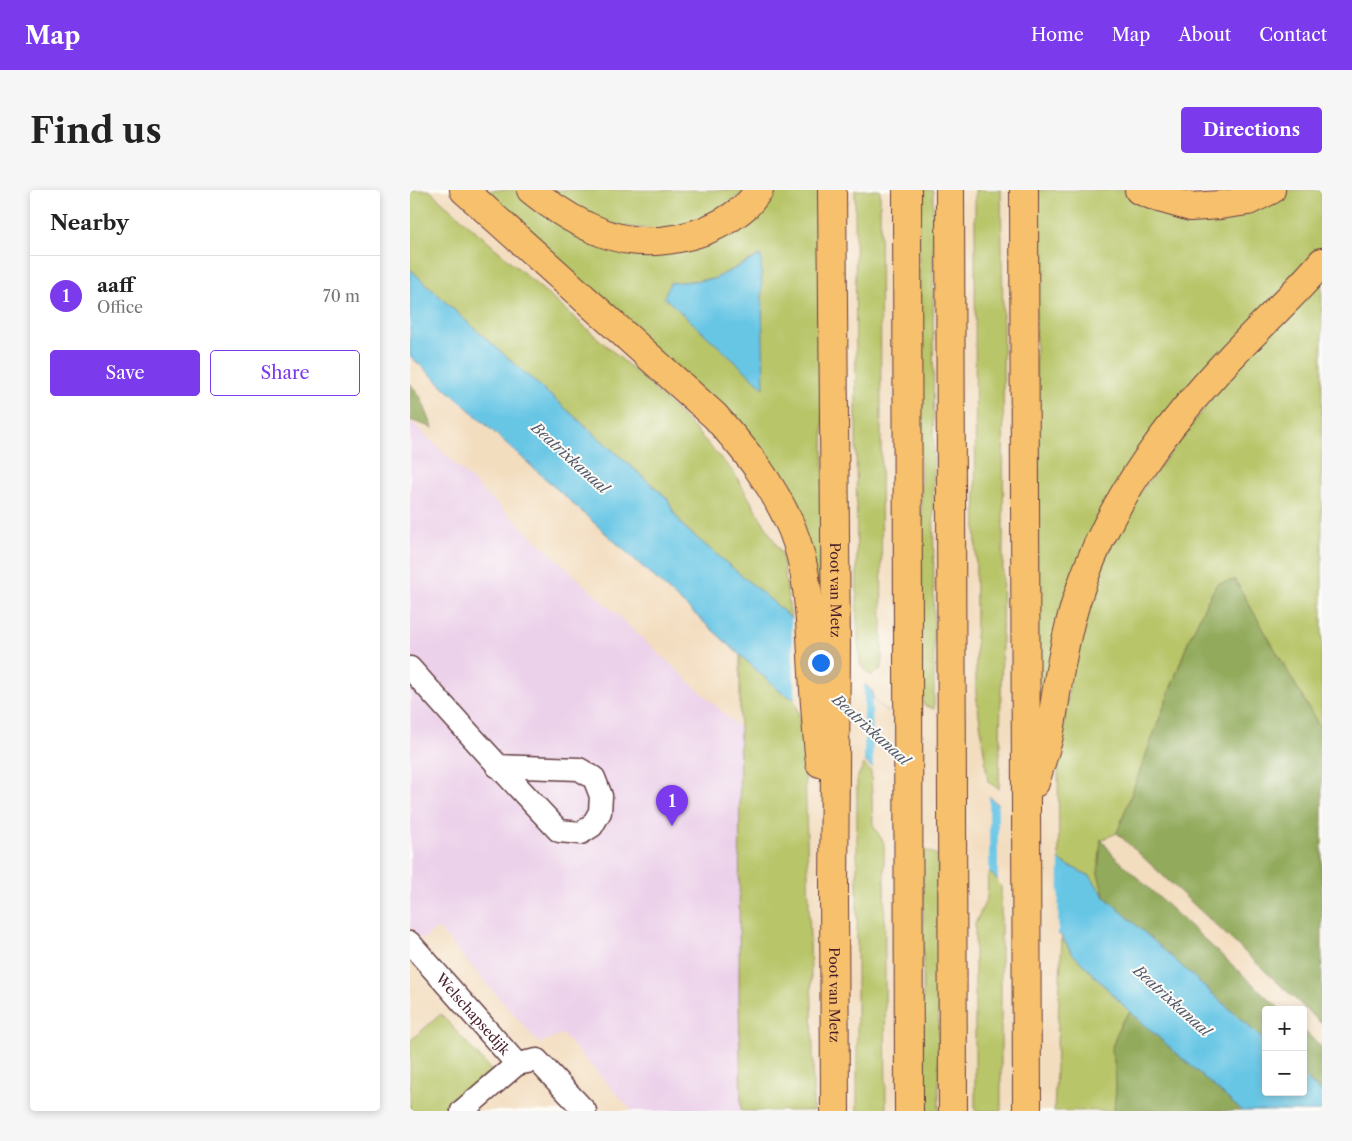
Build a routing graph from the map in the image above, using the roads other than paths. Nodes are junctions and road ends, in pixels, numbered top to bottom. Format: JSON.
{"nodes":[{"id":1,"x":464,"y":190,"type":"edge"},
{"id":2,"x":531,"y":190,"type":"edge"},
{"id":3,"x":759,"y":190,"type":"edge"},
{"id":4,"x":832,"y":190,"type":"edge"},
{"id":5,"x":907,"y":190,"type":"edge"},
{"id":6,"x":950,"y":190,"type":"edge"},
{"id":7,"x":1024,"y":190,"type":"edge"},
{"id":8,"x":1140,"y":190,"type":"edge"},
{"id":9,"x":1271,"y":190,"type":"edge"},
{"id":10,"x":1322,"y":262,"type":"edge"},
{"id":11,"x":410,"y":668,"type":"edge"},
{"id":12,"x":826,"y":736,"type":"junction"},
{"id":13,"x":498,"y":766,"type":"dead end"},
{"id":14,"x":1026,"y":815,"type":"junction"},
{"id":15,"x":410,"y":942,"type":"edge"},
{"id":16,"x":516,"y":1064,"type":"junction"},
{"id":17,"x":462,"y":1111,"type":"edge"},
{"id":18,"x":584,"y":1111,"type":"edge"},
{"id":19,"x":835,"y":1111,"type":"edge"},
{"id":20,"x":910,"y":1111,"type":"edge"},
{"id":21,"x":953,"y":1111,"type":"edge"},
{"id":22,"x":1027,"y":1111,"type":"edge"}],
"edges":[{"from":1,"to":12,"type":"highway"},
{"from":2,"to":3,"type":"highway"},
{"from":4,"to":12,"type":"highway","name":"Poot van Metz"},
{"from":5,"to":20,"type":"highway"},
{"from":6,"to":21,"type":"highway"},
{"from":7,"to":14,"type":"highway"},
{"from":8,"to":9,"type":"highway"},
{"from":10,"to":14,"type":"highway"},
{"from":11,"to":13,"type":"street"},
{"from":12,"to":19,"type":"highway","name":"Poot van Metz"},
{"from":14,"to":22,"type":"highway"},
{"from":15,"to":16,"type":"street","name":"Welschapsedijk"},
{"from":16,"to":17,"type":"street","name":"Welschapsedijk"},
{"from":16,"to":18,"type":"street","name":"Welschapsedijk"}]}
